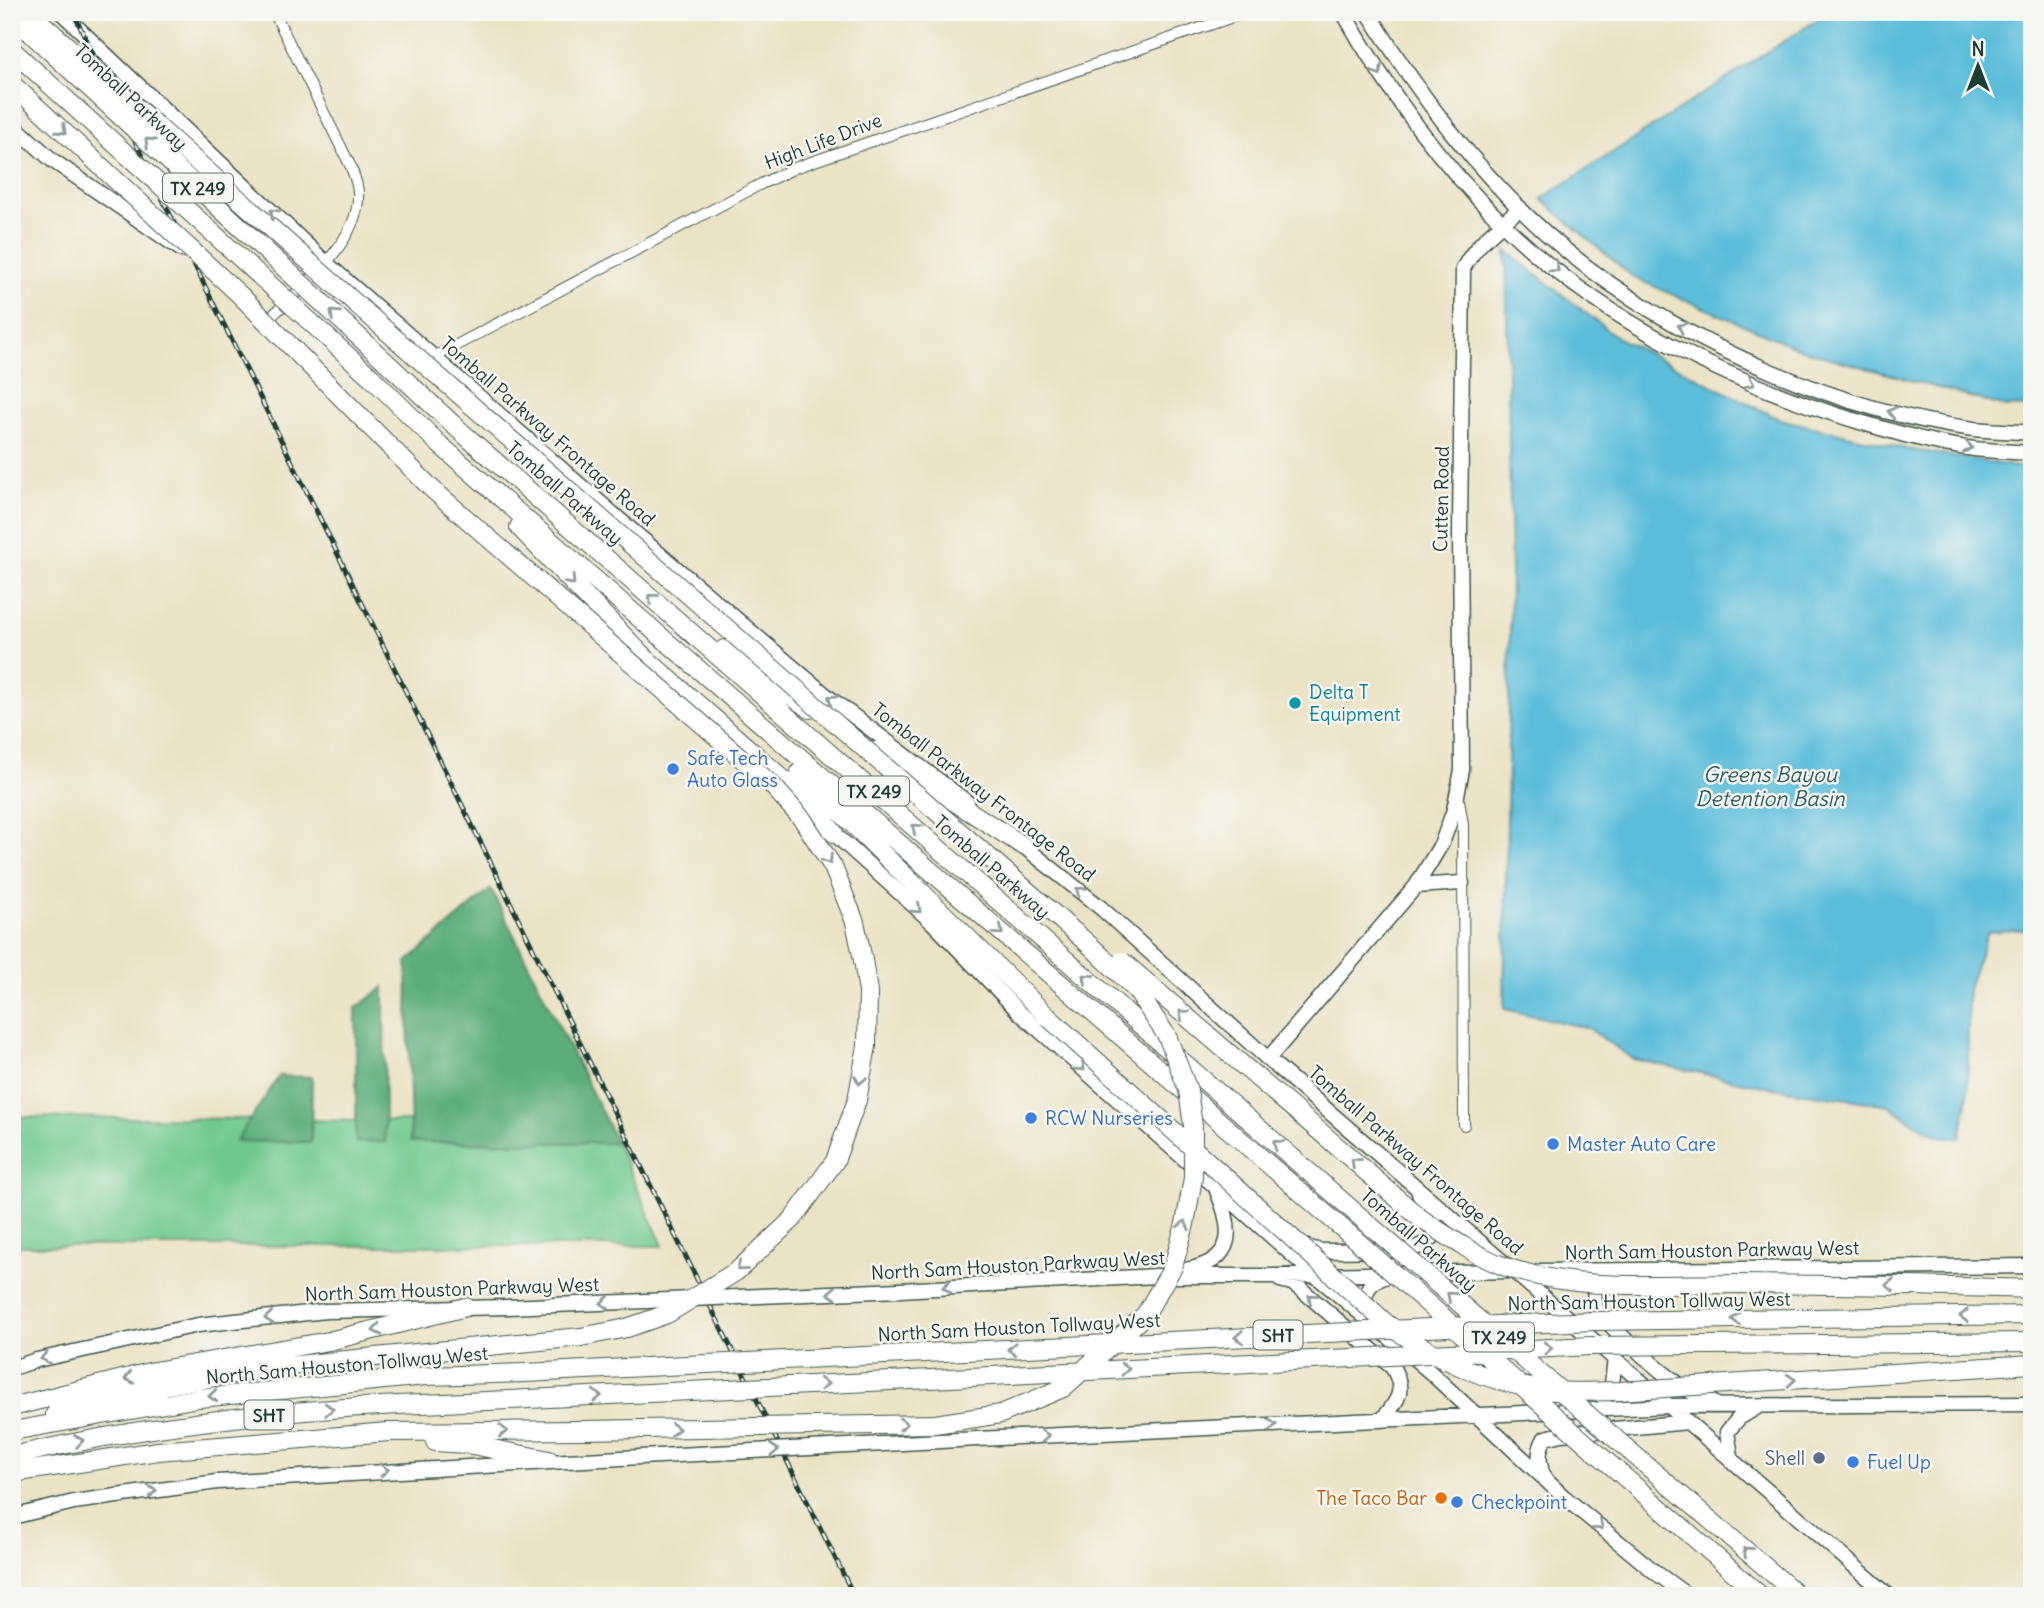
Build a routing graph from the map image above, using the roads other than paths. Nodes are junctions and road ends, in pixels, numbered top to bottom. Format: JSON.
{"nodes":[{"id":1,"x":27,"y":12,"type":"edge"},
{"id":2,"x":61,"y":12,"type":"edge"},
{"id":3,"x":274,"y":12,"type":"edge"},
{"id":4,"x":1247,"y":12,"type":"edge"},
{"id":5,"x":1343,"y":12,"type":"edge"},
{"id":6,"x":1367,"y":12,"type":"edge"},
{"id":7,"x":12,"y":16,"type":"edge"},
{"id":8,"x":12,"y":27,"type":"edge"},
{"id":9,"x":12,"y":50,"type":"edge"},
{"id":10,"x":12,"y":83,"type":"edge"},
{"id":11,"x":12,"y":124,"type":"edge"},
{"id":12,"x":1520,"y":208,"type":"junction"},
{"id":13,"x":1503,"y":224,"type":"junction"},
{"id":14,"x":326,"y":263,"type":"junction"},
{"id":15,"x":271,"y":317,"type":"junction"},
{"id":16,"x":434,"y":357,"type":"junction"},
{"id":17,"x":2032,"y":433,"type":"edge"},
{"id":18,"x":439,"y":444,"type":"junction"},
{"id":19,"x":2032,"y":453,"type":"edge"},
{"id":20,"x":689,"y":630,"type":"junction"},
{"id":21,"x":670,"y":645,"type":"junction"},
{"id":22,"x":823,"y":713,"type":"junction"},
{"id":23,"x":1458,"y":790,"type":"junction"},
{"id":24,"x":834,"y":834,"type":"junction"},
{"id":25,"x":1022,"y":845,"type":"junction"},
{"id":26,"x":1462,"y":883,"type":"junction"},
{"id":27,"x":1416,"y":886,"type":"junction"},
{"id":28,"x":1268,"y":1059,"type":"junction"},
{"id":29,"x":1464,"y":1125,"type":"dead end"},
{"id":30,"x":1408,"y":1177,"type":"junction"},
{"id":31,"x":1215,"y":1187,"type":"junction"},
{"id":32,"x":1255,"y":1222,"type":"junction"},
{"id":33,"x":2032,"y":1266,"type":"edge"},
{"id":34,"x":1618,"y":1269,"type":"junction"},
{"id":35,"x":1515,"y":1270,"type":"junction"},
{"id":36,"x":1398,"y":1273,"type":"junction"},
{"id":37,"x":1315,"y":1275,"type":"junction"},
{"id":38,"x":1156,"y":1276,"type":"junction"},
{"id":39,"x":1269,"y":1276,"type":"junction"},
{"id":40,"x":2032,"y":1289,"type":"edge"},
{"id":41,"x":467,"y":1307,"type":"junction"},
{"id":42,"x":2032,"y":1315,"type":"edge"},
{"id":43,"x":1374,"y":1325,"type":"junction"},
{"id":44,"x":2032,"y":1342,"type":"edge"},
{"id":45,"x":1615,"y":1358,"type":"junction"},
{"id":46,"x":2032,"y":1364,"type":"edge"},
{"id":47,"x":12,"y":1368,"type":"edge"},
{"id":48,"x":2032,"y":1404,"type":"edge"},
{"id":49,"x":1760,"y":1405,"type":"junction"},
{"id":50,"x":1668,"y":1406,"type":"junction"},
{"id":51,"x":1720,"y":1406,"type":"junction"},
{"id":52,"x":12,"y":1407,"type":"edge"},
{"id":53,"x":1588,"y":1410,"type":"junction"},
{"id":54,"x":1475,"y":1415,"type":"junction"},
{"id":55,"x":1382,"y":1420,"type":"junction"},
{"id":56,"x":1688,"y":1422,"type":"junction"},
{"id":57,"x":12,"y":1431,"type":"edge"},
{"id":58,"x":12,"y":1455,"type":"edge"},
{"id":59,"x":549,"y":1460,"type":"junction"},
{"id":60,"x":1732,"y":1462,"type":"junction"},
{"id":61,"x":69,"y":1464,"type":"junction"},
{"id":62,"x":12,"y":1473,"type":"edge"},
{"id":63,"x":1542,"y":1477,"type":"junction"},
{"id":64,"x":12,"y":1517,"type":"edge"},
{"id":65,"x":1688,"y":1596,"type":"edge"},
{"id":66,"x":1761,"y":1596,"type":"edge"},
{"id":67,"x":1799,"y":1596,"type":"edge"},
{"id":68,"x":1889,"y":1596,"type":"edge"}],
"edges":[{"from":1,"to":8,"type":"street"},
{"from":1,"to":22,"type":"highway","bridge":true},
{"from":14,"to":2,"type":"main road","name":"Tomball Parkway Frontage Road","number":"TX 249","one_way":true},
{"from":3,"to":14,"type":"street"},
{"from":4,"to":16,"type":"street","name":"High Life Drive"},
{"from":5,"to":13,"type":"main road","one_way":true},
{"from":6,"to":12,"type":"main road"},
{"from":20,"to":7,"type":"highway","name":"Tomball Parkway","number":"TX 249","one_way":true,"bridge":true},
{"from":9,"to":18,"type":"highway","number":"TX 249","bridge":true},
{"from":10,"to":57,"type":"highway","one_way":true,"bridge":true},
{"from":11,"to":15,"type":"main road"},
{"from":12,"to":13,"type":"main road","name":"Cutten Road"},
{"from":17,"to":12,"type":"main road","one_way":true},
{"from":13,"to":19,"type":"main road","one_way":true},
{"from":13,"to":23,"type":"main road","name":"Cutten Road"},
{"from":14,"to":15,"type":"street"},
{"from":14,"to":16,"type":"main road","name":"Tomball Parkway Frontage Road","number":"TX 249"},
{"from":15,"to":24,"type":"main road"},
{"from":25,"to":16,"type":"main road","name":"Tomball Parkway Frontage Road","one_way":true},
{"from":18,"to":21,"type":"highway","number":"TX 249"},
{"from":18,"to":24,"type":"highway","one_way":true},
{"from":20,"to":25,"type":"highway"},
{"from":67,"to":20,"type":"highway","name":"Tomball Parkway","number":"TX 249","one_way":true,"bridge":true},
{"from":21,"to":46,"type":"highway","one_way":true,"bridge":true},
{"from":21,"to":66,"type":"highway","number":"TX 249","one_way":true,"bridge":true},
{"from":40,"to":22,"type":"highway","one_way":true,"bridge":true},
{"from":61,"to":22,"type":"highway","one_way":true,"bridge":true},
{"from":23,"to":26,"type":"street","name":"Cutten Road"},
{"from":23,"to":27,"type":"main road","name":"Cutten Road"},
{"from":24,"to":31,"type":"main road","one_way":true},
{"from":28,"to":25,"type":"main road","name":"Tomball Parkway Frontage Road","one_way":true},
{"from":26,"to":27,"type":"main road"},
{"from":26,"to":29,"type":"street","name":"Cutten Road"},
{"from":27,"to":28,"type":"main road","name":"Cutten Road"},
{"from":28,"to":30,"type":"main road","name":"Tomball Parkway Frontage Road"},
{"from":30,"to":32,"type":"main road"},
{"from":30,"to":35,"type":"main road","name":"Tomball Parkway Frontage Road"},
{"from":31,"to":32,"type":"main road"},
{"from":31,"to":38,"type":"main road"},
{"from":32,"to":37,"type":"main road"},
{"from":33,"to":34,"type":"main road","name":"North Sam Houston Parkway West"},
{"from":34,"to":35,"type":"main road","name":"North Sam Houston Parkway West"},
{"from":34,"to":51,"type":"main road"},
{"from":35,"to":36,"type":"main road","name":"North Sam Houston Parkway West"},
{"from":35,"to":45,"type":"main road","name":"Tomball Parkway Frontage Road"},
{"from":36,"to":37,"type":"main road","name":"North Sam Houston Parkway West"},
{"from":36,"to":43,"type":"main road"},
{"from":37,"to":39,"type":"main road","name":"North Sam Houston Parkway West"},
{"from":37,"to":43,"type":"main road"},
{"from":38,"to":39,"type":"main road","name":"North Sam Houston Parkway West"},
{"from":38,"to":41,"type":"main road","name":"North Sam Houston Parkway West","one_way":true,"bridge":true},
{"from":55,"to":39,"type":"main road","one_way":true},
{"from":41,"to":47,"type":"main road","name":"North Sam Houston Parkway West","one_way":true},
{"from":41,"to":52,"type":"highway","one_way":true},
{"from":42,"to":57,"type":"highway","name":"North Sam Houston Tollway West","number":"SHT","one_way":true,"bridge":true},
{"from":43,"to":54,"type":"main road"},
{"from":58,"to":44,"type":"highway","number":"SHT","one_way":true,"bridge":true},
{"from":45,"to":50,"type":"main road","name":"Tomball Parkway Frontage Road"},
{"from":45,"to":53,"type":"main road"},
{"from":48,"to":49,"type":"main road"},
{"from":49,"to":51,"type":"main road"},
{"from":49,"to":60,"type":"main road"},
{"from":50,"to":51,"type":"main road"},
{"from":50,"to":53,"type":"main road"},
{"from":50,"to":56,"type":"main road","name":"Tomball Parkway Frontage Road"},
{"from":53,"to":54,"type":"main road"},
{"from":54,"to":55,"type":"main road"},
{"from":54,"to":63,"type":"main road"},
{"from":59,"to":55,"type":"main road","one_way":true,"bridge":true},
{"from":56,"to":60,"type":"main road","name":"Tomball Parkway Frontage Road"},
{"from":56,"to":63,"type":"main road"},
{"from":59,"to":61,"type":"highway"},
{"from":64,"to":59,"type":"main road","one_way":true},
{"from":60,"to":68,"type":"main road","name":"Tomball Parkway Frontage Road"},
{"from":61,"to":62,"type":"highway"},
{"from":63,"to":65,"type":"main road","one_way":true}]}
